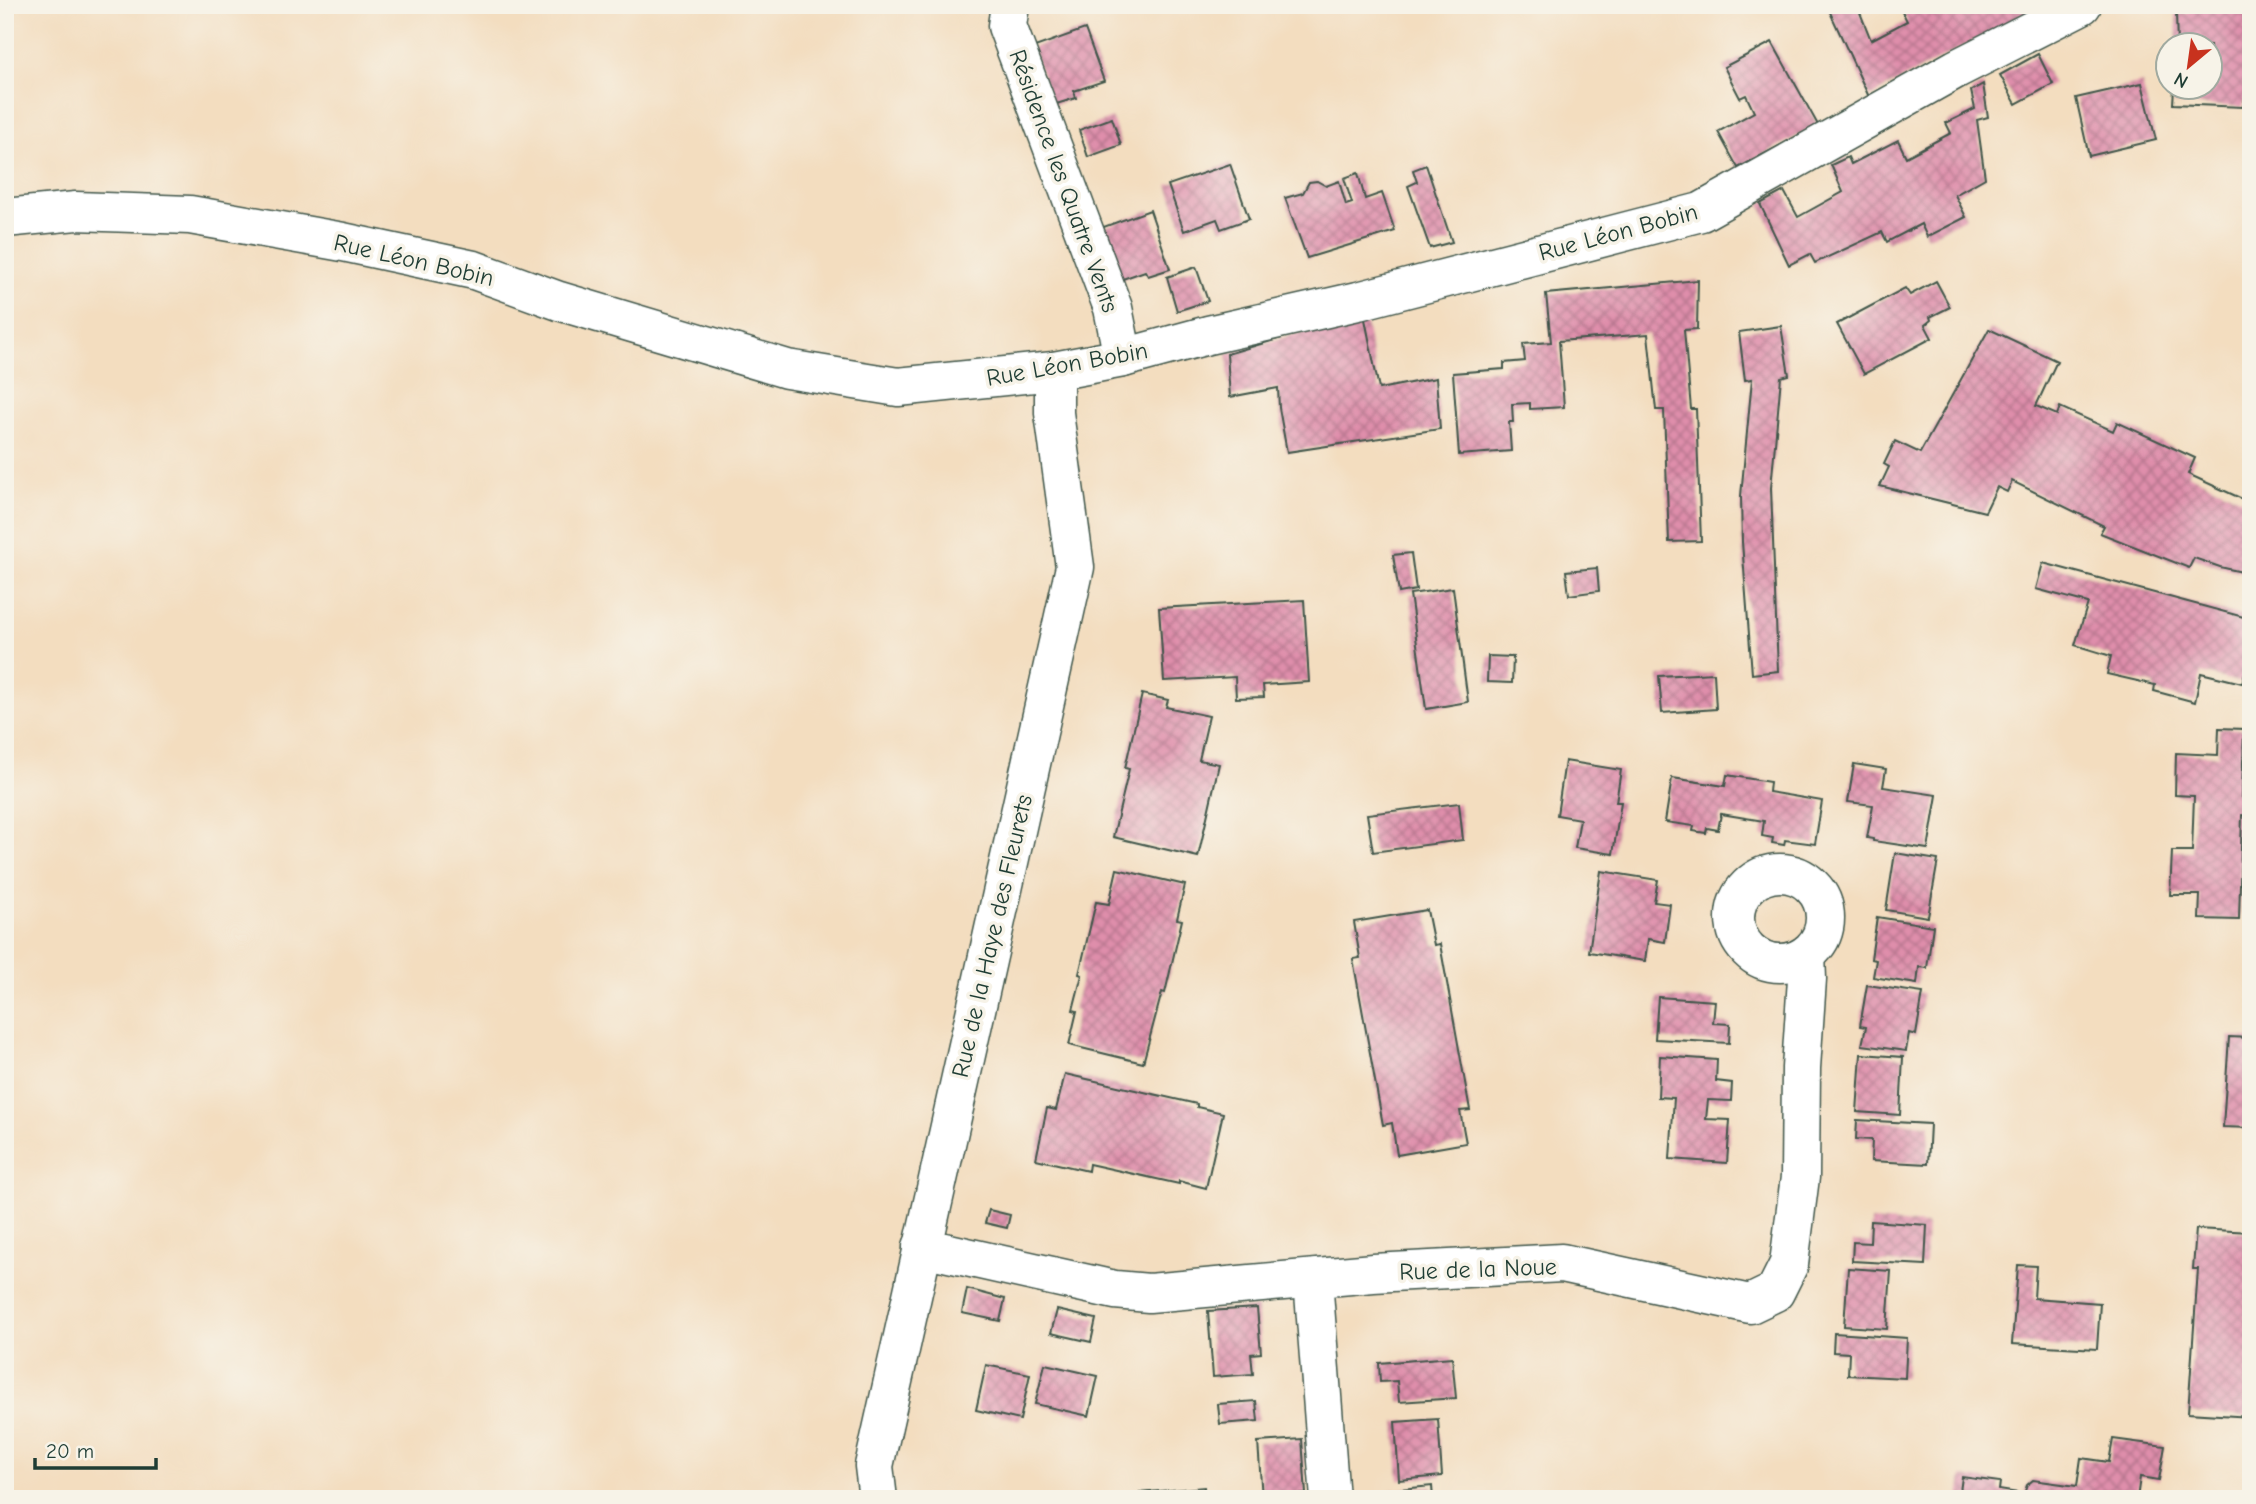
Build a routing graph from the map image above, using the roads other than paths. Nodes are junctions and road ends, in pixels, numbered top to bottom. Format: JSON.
{"nodes":[{"id":1,"x":1010,"y":5,"type":"edge"},
{"id":2,"x":2082,"y":5,"type":"edge"},
{"id":3,"x":5,"y":218,"type":"edge"},
{"id":4,"x":1123,"y":358,"type":"junction"},
{"id":5,"x":1054,"y":371,"type":"junction"},
{"id":6,"x":1806,"y":955,"type":"dead end"},
{"id":7,"x":922,"y":1247,"type":"junction"},
{"id":8,"x":1313,"y":1280,"type":"junction"},
{"id":9,"x":878,"y":1499,"type":"edge"},
{"id":10,"x":1330,"y":1499,"type":"edge"}],
"edges":[{"from":1,"to":4,"type":"street","name":"Résidence les Quatre Vents"},
{"from":2,"to":4,"type":"street","name":"Rue Léon Bobin"},
{"from":3,"to":5,"type":"street","name":"Rue Léon Bobin"},
{"from":4,"to":5,"type":"street","name":"Rue Léon Bobin"},
{"from":5,"to":7,"type":"street","name":"Rue de la Haye des Fleurets"},
{"from":6,"to":8,"type":"street","name":"Rue de la Noue"},
{"from":7,"to":8,"type":"street","name":"Rue de la Noue"},
{"from":7,"to":9,"type":"street","name":"Rue de la Haye des Fleurets"},
{"from":8,"to":10,"type":"street"}]}
